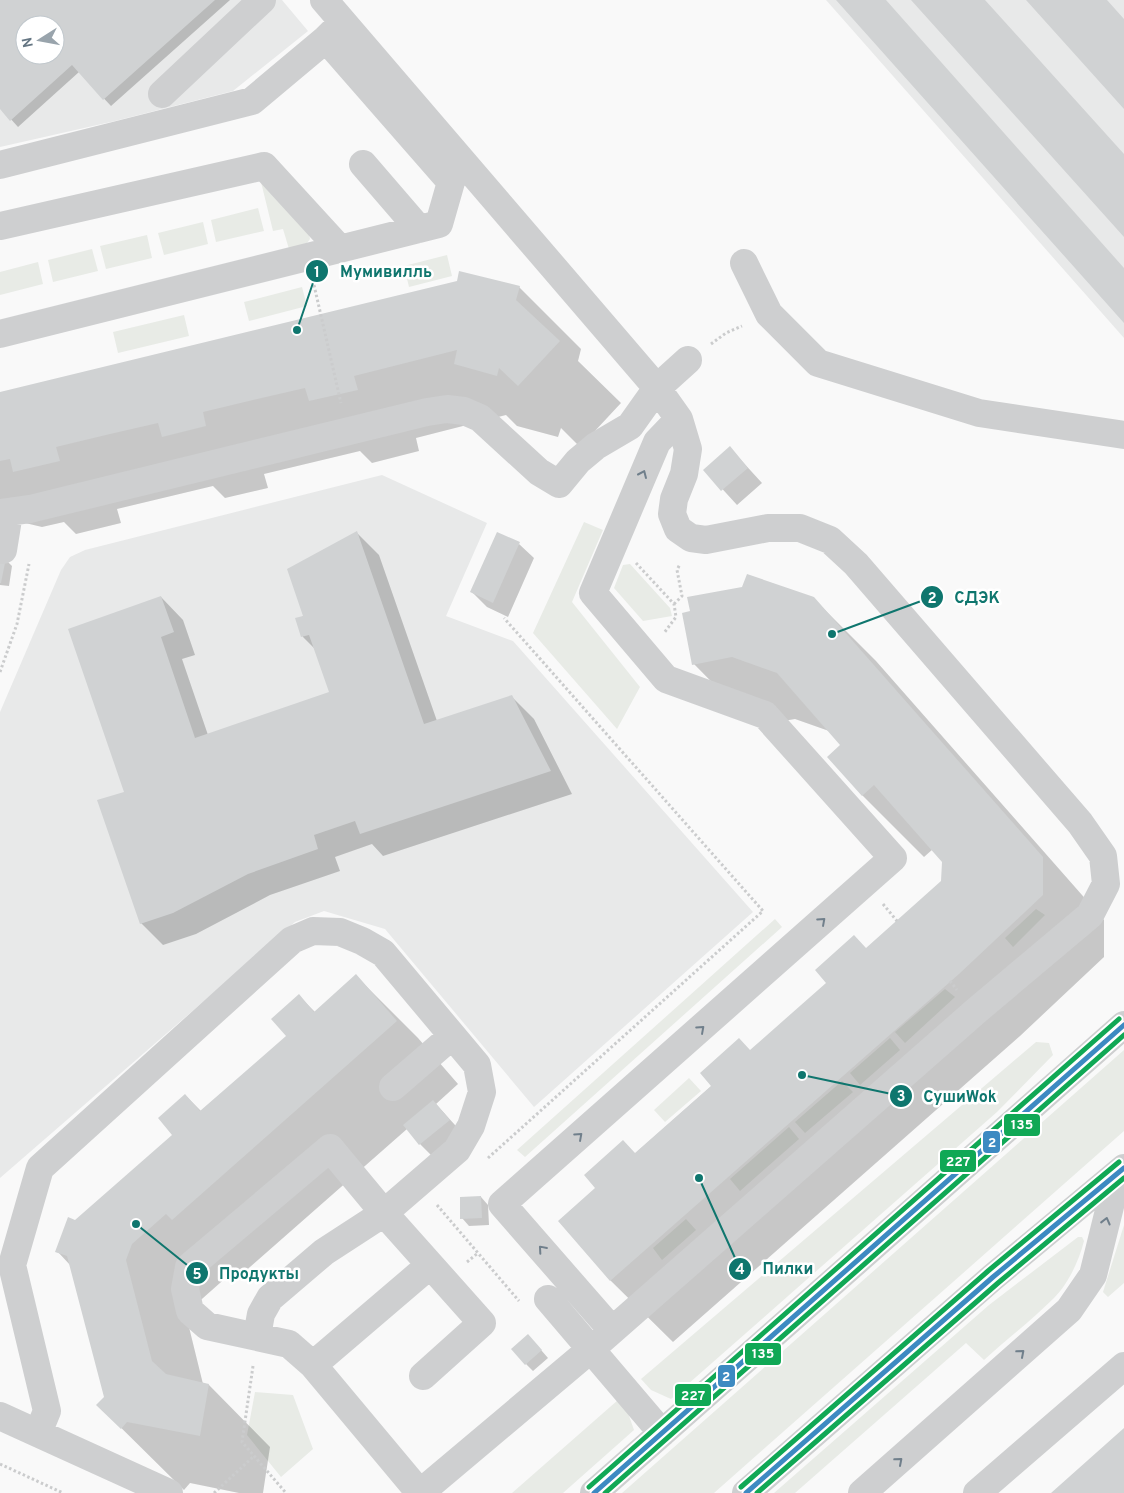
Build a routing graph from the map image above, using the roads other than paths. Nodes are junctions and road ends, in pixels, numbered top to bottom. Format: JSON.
{"nodes":[{"id":1,"x":262,"y":0,"type":"edge"},
{"id":2,"x":324,"y":0,"type":"edge"},
{"id":3,"x":335,"y":30,"type":"junction"},
{"id":4,"x":162,"y":94,"type":"dead end"},
{"id":5,"x":363,"y":164,"type":"dead end"},
{"id":6,"x":0,"y":165,"type":"edge"},
{"id":7,"x":0,"y":226,"type":"edge"},
{"id":8,"x":419,"y":229,"type":"junction"},
{"id":9,"x":340,"y":249,"type":"junction"},
{"id":10,"x":744,"y":263,"type":"dead end"},
{"id":11,"x":0,"y":334,"type":"edge"},
{"id":12,"x":688,"y":360,"type":"road end"},
{"id":13,"x":657,"y":388,"type":"junction"},
{"id":14,"x":679,"y":419,"type":"junction"},
{"id":15,"x":1124,"y":435,"type":"edge"},
{"id":16,"x":4,"y":513,"type":"edge"},
{"id":17,"x":3,"y":550,"type":"road end"},
{"id":18,"x":1124,"y":1024,"type":"edge"},
{"id":19,"x":452,"y":1036,"type":"junction"},
{"id":20,"x":392,"y":1088,"type":"dead end"},
{"id":21,"x":1121,"y":1171,"type":"edge"},
{"id":22,"x":384,"y":1213,"type":"junction"},
{"id":23,"x":430,"y":1264,"type":"junction"},
{"id":24,"x":548,"y":1299,"type":"dead end"},
{"id":25,"x":612,"y":1330,"type":"junction"},
{"id":26,"x":257,"y":1336,"type":"junction"},
{"id":27,"x":591,"y":1349,"type":"junction"},
{"id":28,"x":313,"y":1365,"type":"junction"},
{"id":29,"x":1124,"y":1366,"type":"edge"},
{"id":30,"x":423,"y":1376,"type":"dead end"},
{"id":31,"x":0,"y":1416,"type":"edge"},
{"id":32,"x":38,"y":1433,"type":"junction"},
{"id":33,"x":662,"y":1433,"type":"junction"},
{"id":34,"x":169,"y":1493,"type":"edge"},
{"id":35,"x":420,"y":1493,"type":"edge"},
{"id":36,"x":594,"y":1493,"type":"edge"},
{"id":37,"x":746,"y":1493,"type":"edge"},
{"id":38,"x":862,"y":1493,"type":"edge"},
{"id":39,"x":977,"y":1493,"type":"edge"}],
"edges":[{"from":1,"to":4,"type":"street"},
{"from":2,"to":3,"type":"street"},
{"from":3,"to":6,"type":"street"},
{"from":3,"to":8,"type":"street"},
{"from":3,"to":13,"type":"street"},
{"from":5,"to":8,"type":"street"},
{"from":7,"to":9,"type":"street"},
{"from":8,"to":9,"type":"street"},
{"from":9,"to":11,"type":"street"},
{"from":10,"to":15,"type":"street"},
{"from":12,"to":13,"type":"street"},
{"from":13,"to":14,"type":"street"},
{"from":13,"to":16,"type":"street"},
{"from":25,"to":14,"type":"street","one_way":true},
{"from":14,"to":25,"type":"street"},
{"from":16,"to":17,"type":"street"},
{"from":18,"to":33,"type":"street"},
{"from":19,"to":20,"type":"street"},
{"from":19,"to":22,"type":"street"},
{"from":19,"to":32,"type":"street"},
{"from":21,"to":37,"type":"street"},
{"from":38,"to":21,"type":"street","one_way":true},
{"from":22,"to":23,"type":"street"},
{"from":22,"to":26,"type":"street"},
{"from":22,"to":26,"type":"street"},
{"from":23,"to":28,"type":"street"},
{"from":23,"to":30,"type":"street"},
{"from":24,"to":27,"type":"street"},
{"from":25,"to":27,"type":"street"},
{"from":26,"to":28,"type":"street"},
{"from":27,"to":33,"type":"street"},
{"from":27,"to":35,"type":"street"},
{"from":28,"to":35,"type":"street"},
{"from":29,"to":39,"type":"street"},
{"from":31,"to":32,"type":"street"},
{"from":32,"to":34,"type":"street"},
{"from":33,"to":36,"type":"street"}]}
